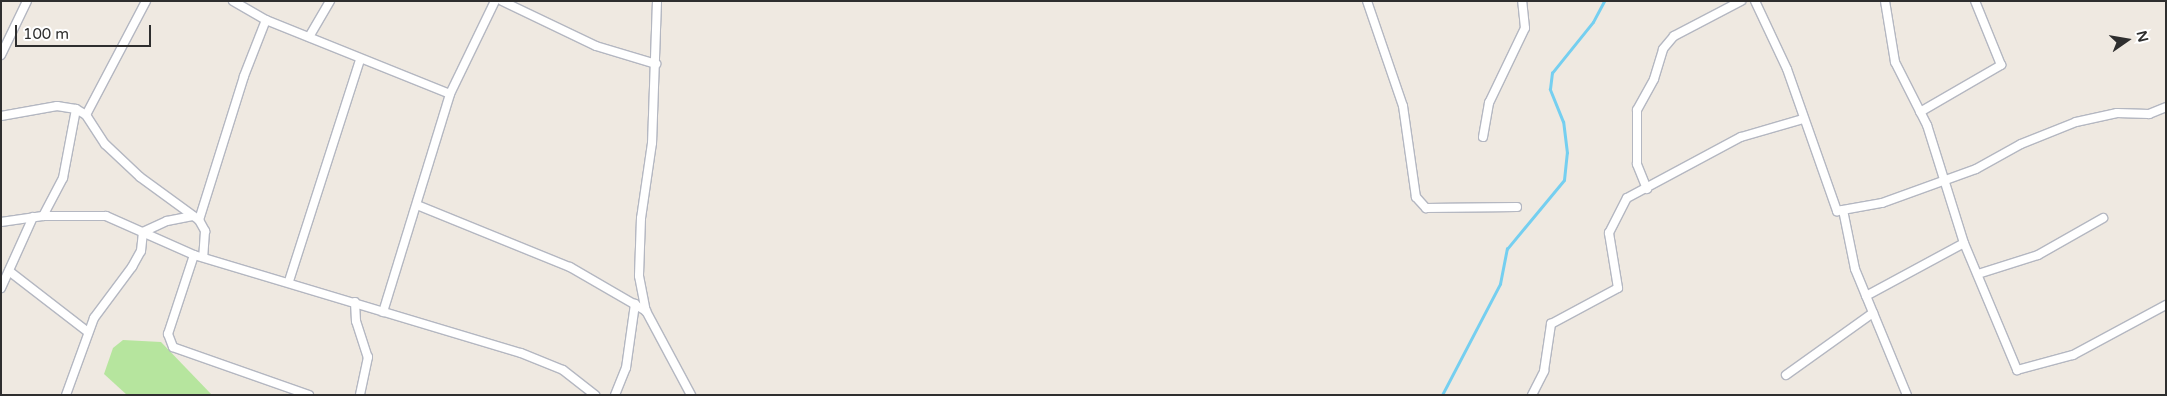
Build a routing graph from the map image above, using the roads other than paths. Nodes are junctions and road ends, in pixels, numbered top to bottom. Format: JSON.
{"nodes":[{"id":1,"x":26,"y":1,"type":"edge"},
{"id":2,"x":146,"y":1,"type":"edge"},
{"id":3,"x":233,"y":1,"type":"edge"},
{"id":4,"x":330,"y":1,"type":"edge"},
{"id":5,"x":495,"y":1,"type":"edge"},
{"id":6,"x":502,"y":1,"type":"edge"},
{"id":7,"x":657,"y":1,"type":"edge"},
{"id":8,"x":1367,"y":1,"type":"edge"},
{"id":9,"x":1522,"y":1,"type":"edge"},
{"id":10,"x":1741,"y":1,"type":"edge"},
{"id":11,"x":1755,"y":1,"type":"edge"},
{"id":12,"x":1885,"y":1,"type":"edge"},
{"id":13,"x":1975,"y":1,"type":"edge"},
{"id":14,"x":266,"y":20,"type":"junction"},
{"id":15,"x":309,"y":37,"type":"junction"},
{"id":16,"x":3,"y":46,"type":"edge"},
{"id":17,"x":1,"y":56,"type":"edge"},
{"id":18,"x":360,"y":60,"type":"junction"},
{"id":19,"x":656,"y":64,"type":"junction"},
{"id":20,"x":450,"y":94,"type":"junction"},
{"id":21,"x":2166,"y":107,"type":"edge"},
{"id":22,"x":76,"y":109,"type":"junction"},
{"id":23,"x":1920,"y":112,"type":"junction"},
{"id":24,"x":86,"y":115,"type":"junction"},
{"id":25,"x":1,"y":116,"type":"edge"},
{"id":26,"x":1803,"y":119,"type":"junction"},
{"id":27,"x":1483,"y":137,"type":"dead end"},
{"id":28,"x":1943,"y":180,"type":"junction"},
{"id":29,"x":1647,"y":189,"type":"junction"},
{"id":30,"x":417,"y":205,"type":"junction"},
{"id":31,"x":1518,"y":207,"type":"dead end"},
{"id":32,"x":1843,"y":210,"type":"junction"},
{"id":33,"x":43,"y":216,"type":"junction"},
{"id":34,"x":33,"y":217,"type":"junction"},
{"id":35,"x":196,"y":218,"type":"junction"},
{"id":36,"x":2102,"y":218,"type":"dead end"},
{"id":37,"x":1,"y":222,"type":"edge"},
{"id":38,"x":143,"y":232,"type":"junction"},
{"id":39,"x":1964,"y":243,"type":"junction"},
{"id":40,"x":194,"y":255,"type":"junction"},
{"id":41,"x":202,"y":257,"type":"junction"},
{"id":42,"x":9,"y":271,"type":"junction"},
{"id":43,"x":1978,"y":274,"type":"junction"},
{"id":44,"x":289,"y":281,"type":"junction"},
{"id":45,"x":1,"y":288,"type":"edge"},
{"id":46,"x":1866,"y":296,"type":"junction"},
{"id":47,"x":355,"y":302,"type":"junction"},
{"id":48,"x":635,"y":304,"type":"junction"},
{"id":49,"x":2166,"y":305,"type":"edge"},
{"id":50,"x":646,"y":310,"type":"junction"},
{"id":51,"x":383,"y":312,"type":"junction"},
{"id":52,"x":1873,"y":313,"type":"junction"},
{"id":53,"x":88,"y":332,"type":"junction"},
{"id":54,"x":1786,"y":375,"type":"dead end"},
{"id":55,"x":66,"y":395,"type":"edge"},
{"id":56,"x":309,"y":395,"type":"edge"},
{"id":57,"x":360,"y":395,"type":"edge"},
{"id":58,"x":595,"y":395,"type":"edge"},
{"id":59,"x":614,"y":395,"type":"edge"},
{"id":60,"x":691,"y":395,"type":"edge"},
{"id":61,"x":1532,"y":395,"type":"edge"},
{"id":62,"x":1907,"y":395,"type":"edge"}],
"edges":[{"from":1,"to":16,"type":"street"},
{"from":2,"to":24,"type":"street"},
{"from":3,"to":14,"type":"street"},
{"from":4,"to":15,"type":"street"},
{"from":5,"to":20,"type":"street"},
{"from":6,"to":19,"type":"street"},
{"from":7,"to":19,"type":"street"},
{"from":8,"to":31,"type":"street"},
{"from":9,"to":27,"type":"street"},
{"from":10,"to":29,"type":"street"},
{"from":11,"to":26,"type":"street"},
{"from":12,"to":23,"type":"street"},
{"from":13,"to":23,"type":"street"},
{"from":14,"to":15,"type":"street"},
{"from":14,"to":35,"type":"street"},
{"from":15,"to":18,"type":"street"},
{"from":16,"to":17,"type":"street"},
{"from":18,"to":20,"type":"street"},
{"from":18,"to":44,"type":"street"},
{"from":19,"to":50,"type":"street"},
{"from":20,"to":30,"type":"street"},
{"from":21,"to":28,"type":"street"},
{"from":22,"to":24,"type":"street"},
{"from":22,"to":25,"type":"street"},
{"from":22,"to":33,"type":"street"},
{"from":23,"to":28,"type":"street"},
{"from":24,"to":35,"type":"street"},
{"from":26,"to":29,"type":"street"},
{"from":26,"to":32,"type":"street"},
{"from":28,"to":32,"type":"street"},
{"from":28,"to":39,"type":"street"},
{"from":29,"to":61,"type":"street"},
{"from":30,"to":48,"type":"street"},
{"from":30,"to":51,"type":"street"},
{"from":32,"to":46,"type":"street"},
{"from":33,"to":34,"type":"street"},
{"from":33,"to":38,"type":"street"},
{"from":34,"to":37,"type":"street"},
{"from":34,"to":42,"type":"street"},
{"from":35,"to":38,"type":"street"},
{"from":35,"to":41,"type":"street"},
{"from":36,"to":43,"type":"street"},
{"from":38,"to":40,"type":"street"},
{"from":38,"to":53,"type":"street"},
{"from":39,"to":43,"type":"street"},
{"from":39,"to":46,"type":"street"},
{"from":40,"to":41,"type":"street"},
{"from":40,"to":56,"type":"street"},
{"from":41,"to":44,"type":"street"},
{"from":42,"to":45,"type":"street"},
{"from":42,"to":53,"type":"street"},
{"from":43,"to":49,"type":"street"},
{"from":44,"to":47,"type":"street"},
{"from":46,"to":52,"type":"street"},
{"from":47,"to":51,"type":"street"},
{"from":47,"to":57,"type":"street"},
{"from":48,"to":50,"type":"street"},
{"from":48,"to":59,"type":"street"},
{"from":50,"to":60,"type":"street"},
{"from":51,"to":58,"type":"street"},
{"from":52,"to":54,"type":"street"},
{"from":52,"to":62,"type":"street"},
{"from":53,"to":55,"type":"street"}]}
